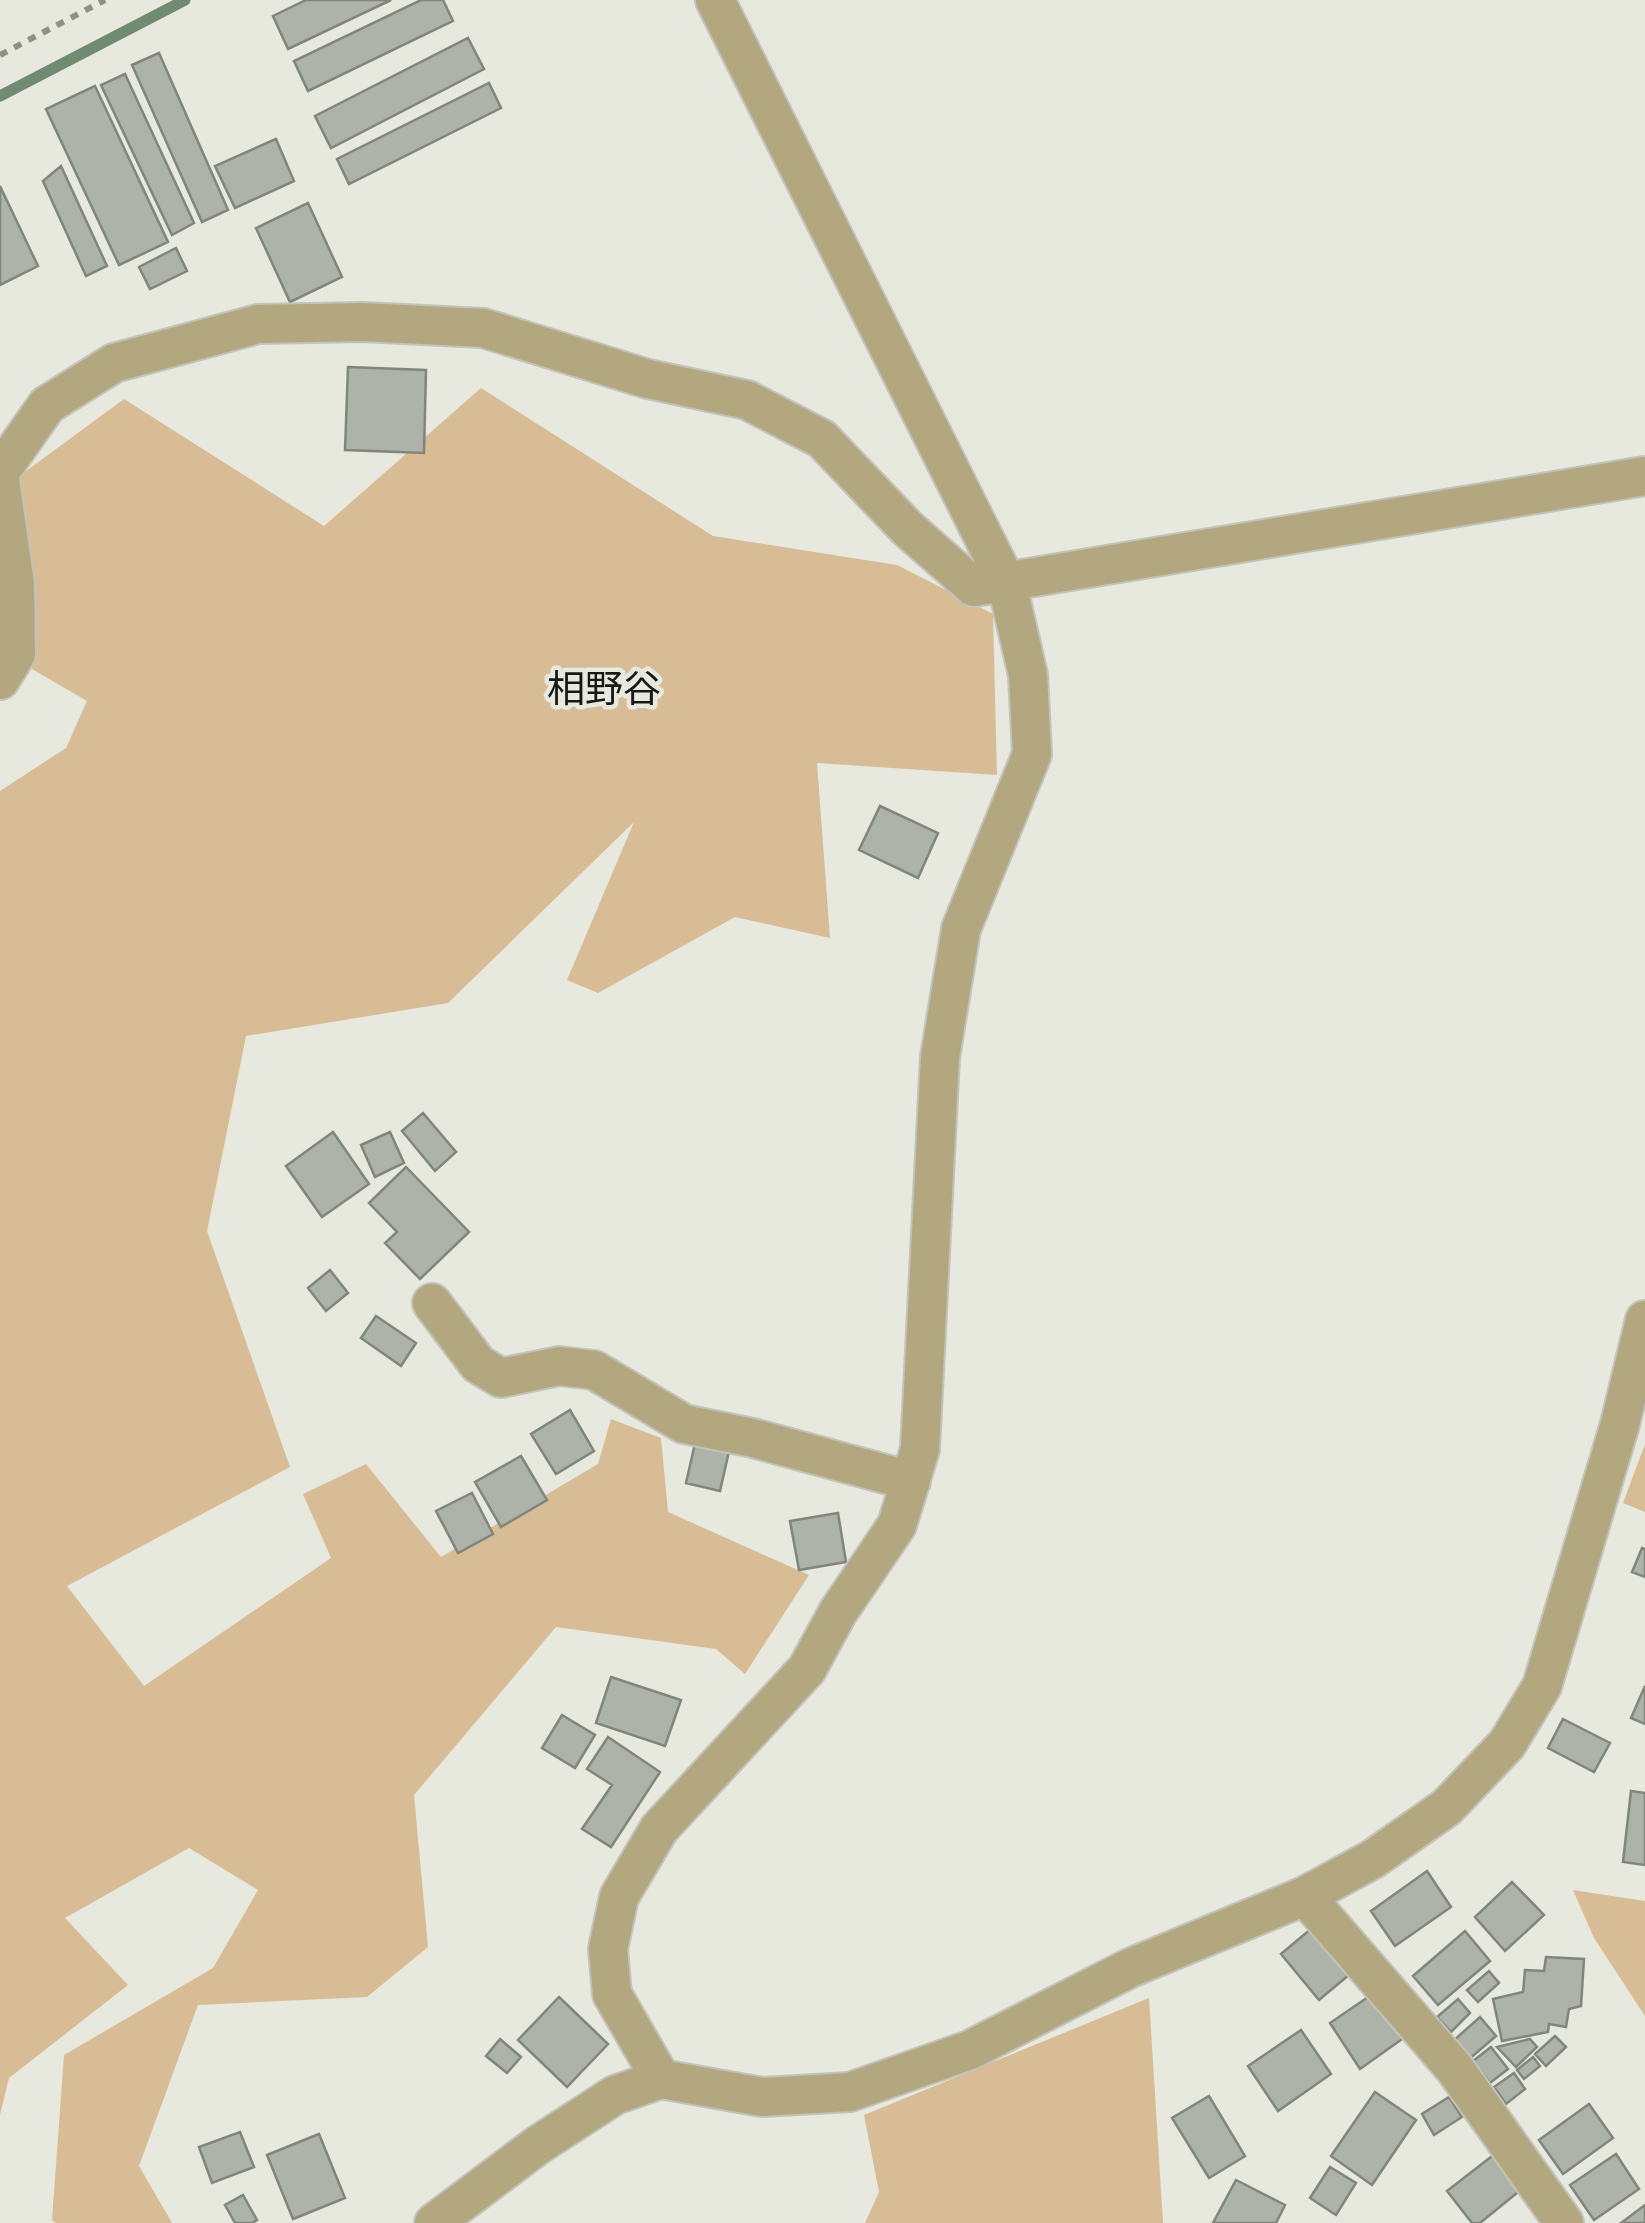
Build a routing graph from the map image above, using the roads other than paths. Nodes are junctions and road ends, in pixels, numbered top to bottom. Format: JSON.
{"nodes":[{"id":1,"x":715,"y":0,"type":"edge"},
{"id":2,"x":0,"y":472,"type":"edge"},
{"id":3,"x":1645,"y":476,"type":"edge"},
{"id":4,"x":0,"y":480,"type":"edge"},
{"id":5,"x":1007,"y":584,"type":"junction"},
{"id":6,"x":0,"y":680,"type":"edge"},
{"id":7,"x":432,"y":1304,"type":"dead end"},
{"id":8,"x":1645,"y":1320,"type":"edge"},
{"id":9,"x":910,"y":1481,"type":"junction"},
{"id":10,"x":1305,"y":1896,"type":"junction"},
{"id":11,"x":661,"y":2079,"type":"junction"},
{"id":12,"x":434,"y":2223,"type":"edge"},
{"id":13,"x":1564,"y":2223,"type":"edge"}],
"edges":[{"from":1,"to":5,"type":"street"},
{"from":2,"to":5,"type":"street"},
{"from":3,"to":5,"type":"street"},
{"from":4,"to":6,"type":"street"},
{"from":5,"to":9,"type":"street"},
{"from":7,"to":9,"type":"street"},
{"from":8,"to":10,"type":"street"},
{"from":9,"to":11,"type":"street"},
{"from":10,"to":11,"type":"street"},
{"from":10,"to":13,"type":"street"},
{"from":11,"to":12,"type":"street"}]}
